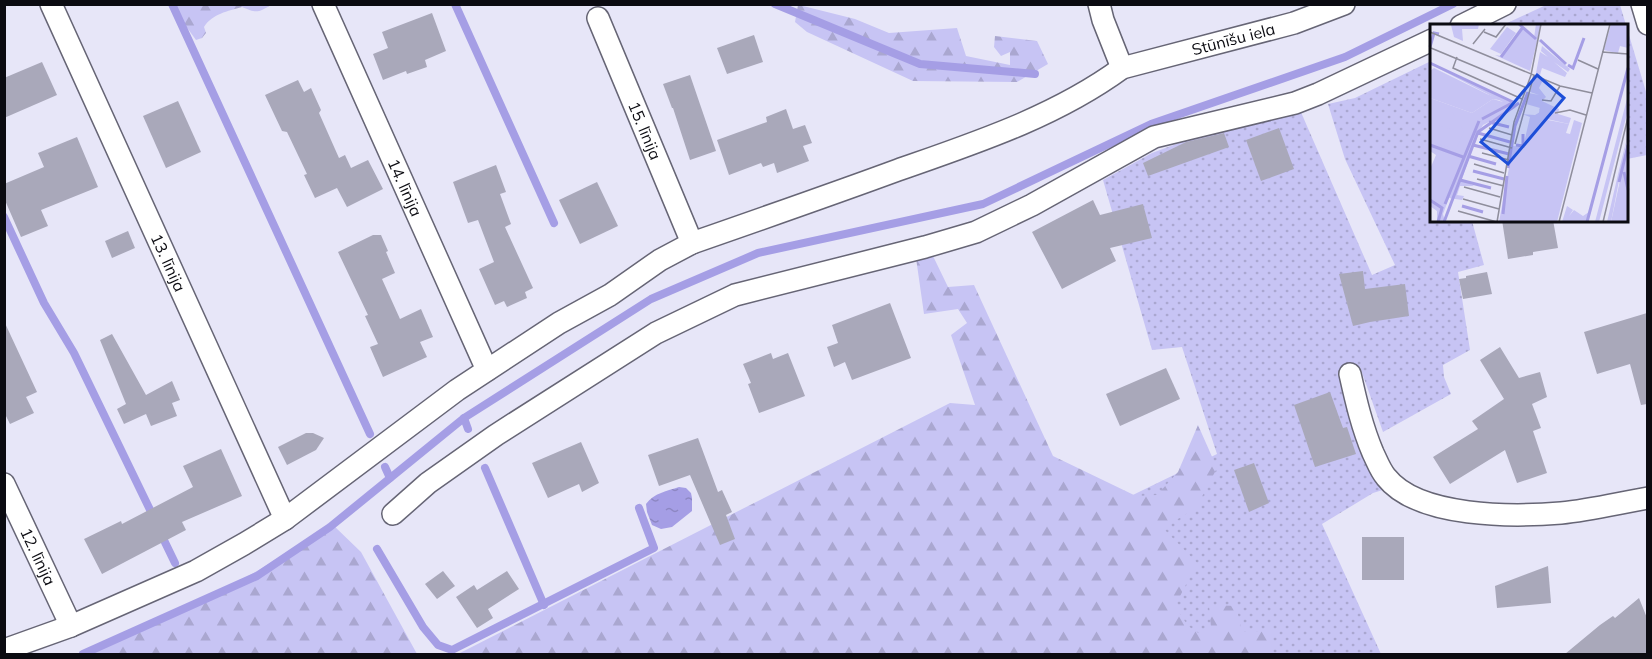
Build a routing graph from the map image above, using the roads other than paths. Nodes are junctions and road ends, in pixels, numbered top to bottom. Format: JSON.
{"nodes":[{"id":1,"x":51,"y":4,"type":"edge"},
{"id":2,"x":323,"y":4,"type":"edge"},
{"id":3,"x":1099,"y":4,"type":"edge"},
{"id":4,"x":1344,"y":4,"type":"edge"},
{"id":5,"x":1505,"y":4,"type":"edge"},
{"id":6,"x":1642,"y":4,"type":"edge"},
{"id":7,"x":598,"y":18,"type":"dead end"},
{"id":8,"x":1465,"y":24,"type":"edge"},
{"id":9,"x":1647,"y":24,"type":"edge"},
{"id":10,"x":1430,"y":40,"type":"edge"},
{"id":11,"x":1122,"y":69,"type":"junction"},
{"id":12,"x":692,"y":243,"type":"junction"},
{"id":13,"x":487,"y":370,"type":"junction"},
{"id":14,"x":1350,"y":374,"type":"dead end"},
{"id":15,"x":4,"y":484,"type":"edge"},
{"id":16,"x":1647,"y":498,"type":"edge"},
{"id":17,"x":393,"y":514,"type":"dead end"},
{"id":18,"x":285,"y":519,"type":"junction"},
{"id":19,"x":71,"y":626,"type":"junction"},
{"id":20,"x":4,"y":650,"type":"edge"}],
"edges":[{"from":1,"to":18,"type":"street","name":"13. līnija"},
{"from":2,"to":13,"type":"street","name":"14. līnija"},
{"from":3,"to":11,"type":"street"},
{"from":4,"to":11,"type":"street","name":"Stūnīšu iela"},
{"from":5,"to":8,"type":"street"},
{"from":6,"to":9,"type":"street"},
{"from":7,"to":12,"type":"street","name":"15. līnija"},
{"from":10,"to":17,"type":"street"},
{"from":11,"to":12,"type":"street","name":"Stūnīšu iela"},
{"from":12,"to":13,"type":"street","name":"Stūnīšu iela"},
{"from":13,"to":18,"type":"street","name":"Stūnīšu iela"},
{"from":14,"to":16,"type":"street"},
{"from":15,"to":19,"type":"street","name":"12. līnija"},
{"from":18,"to":19,"type":"street","name":"Stūnīšu iela"},
{"from":19,"to":20,"type":"street","name":"Stūnīšu iela"}]}
